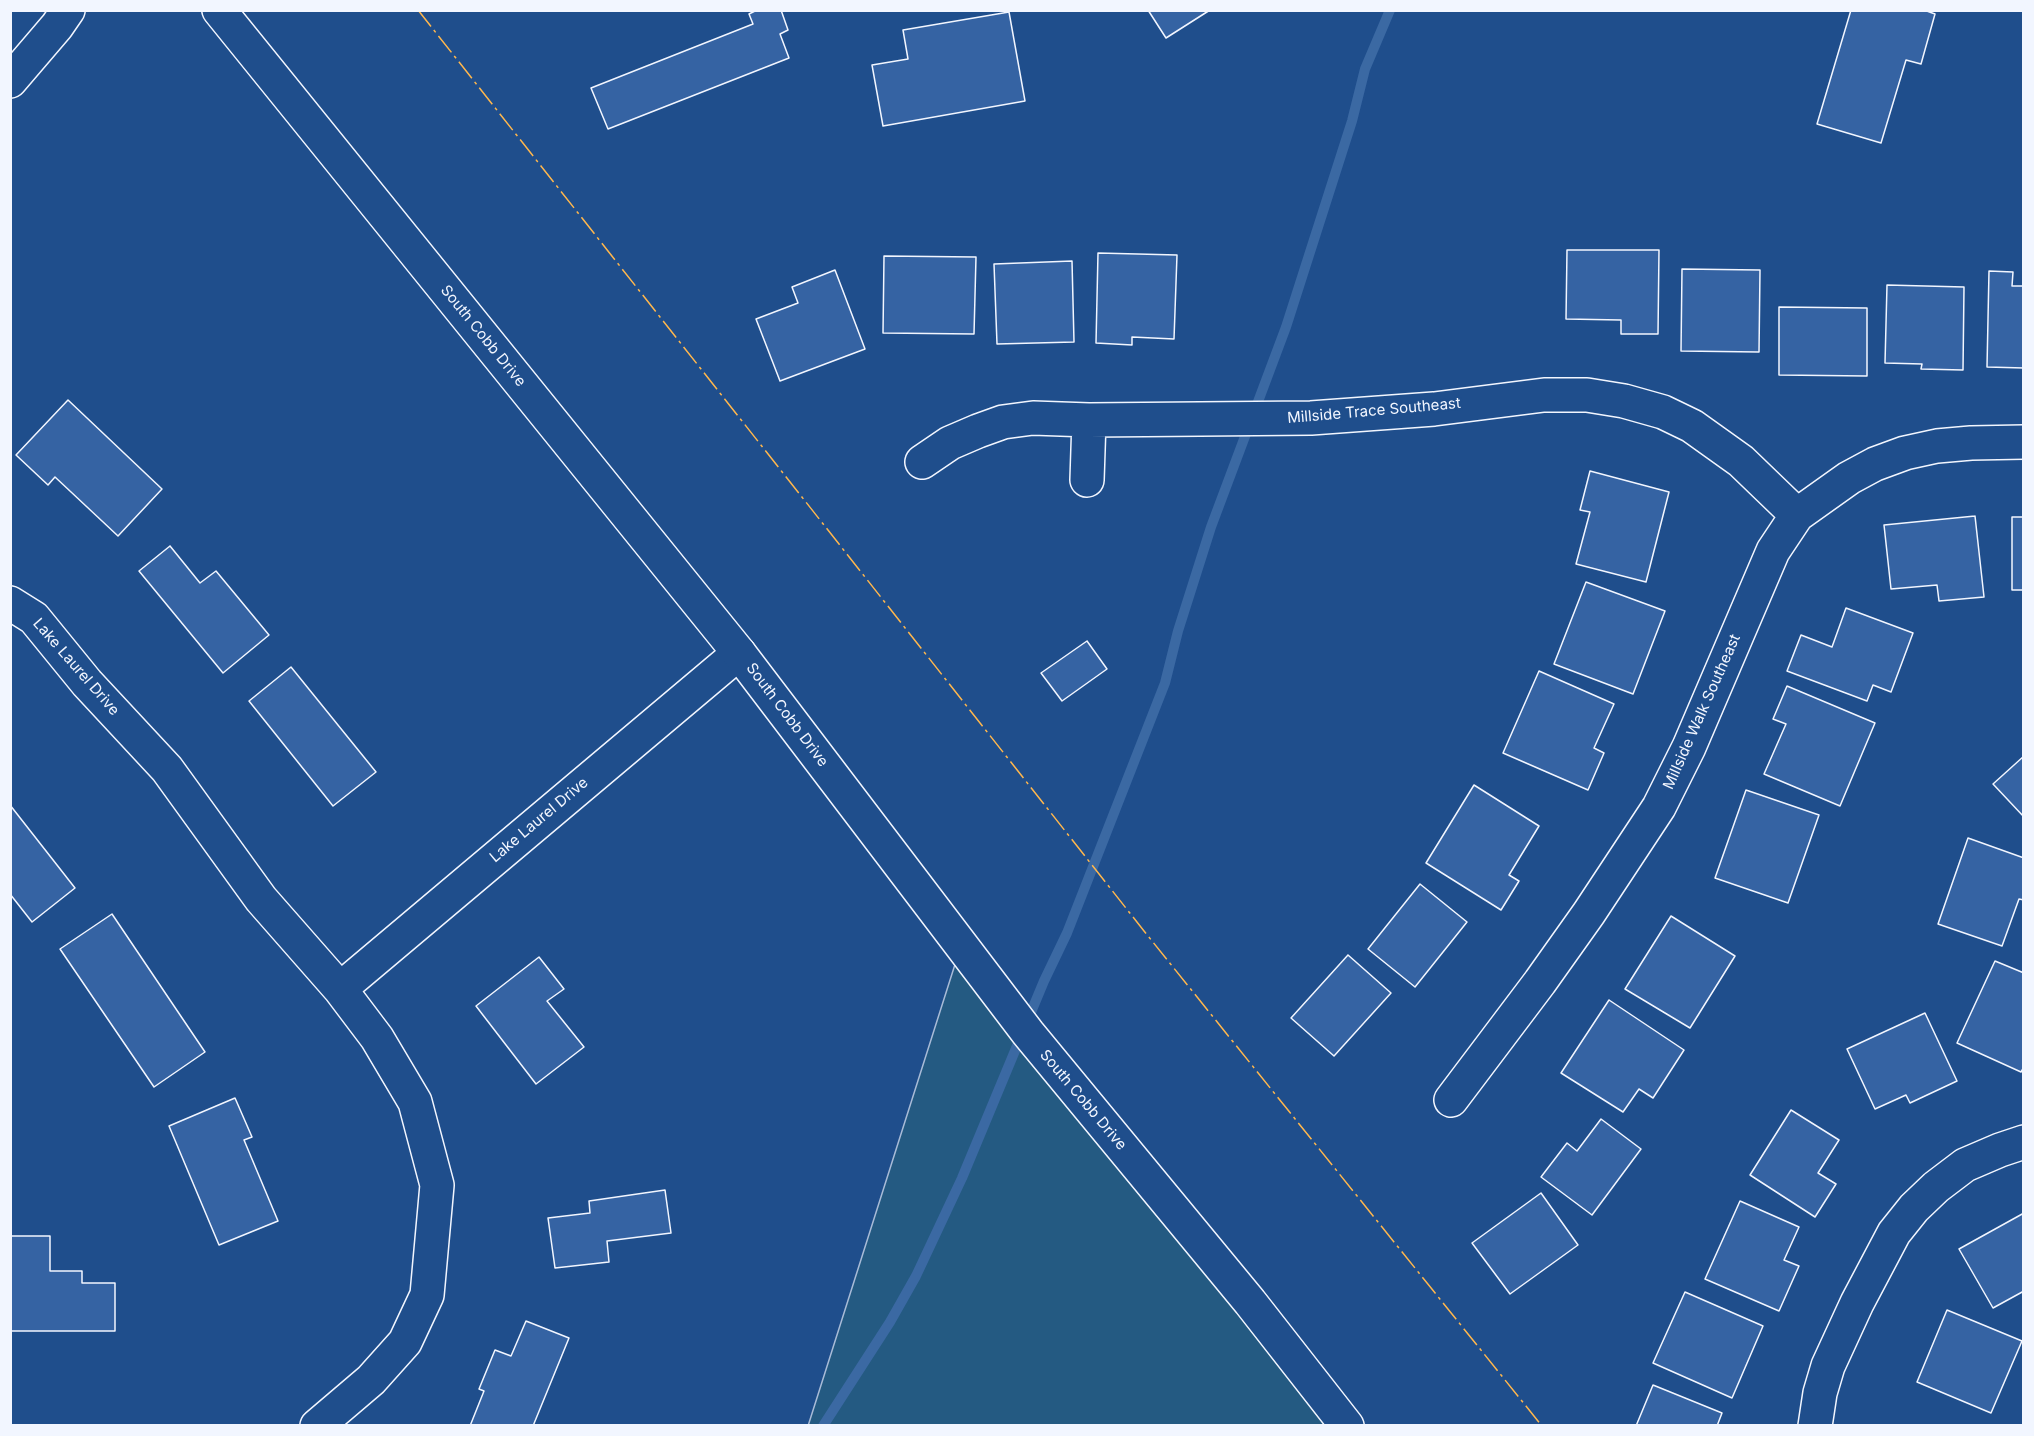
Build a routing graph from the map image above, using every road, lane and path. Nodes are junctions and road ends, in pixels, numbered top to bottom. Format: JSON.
{"nodes":[{"id":1,"x":68,"y":10,"type":"edge"},
{"id":2,"x":219,"y":10,"type":"edge"},
{"id":3,"x":10,"y":81,"type":"edge"},
{"id":4,"x":1089,"y":420,"type":"junction"},
{"id":5,"x":2024,"y":442,"type":"edge"},
{"id":6,"x":922,"y":462,"type":"dead end"},
{"id":7,"x":1087,"y":480,"type":"dead end"},
{"id":8,"x":1797,"y":515,"type":"junction"},
{"id":9,"x":10,"y":603,"type":"edge"},
{"id":10,"x":739,"y":653,"type":"junction"},
{"id":11,"x":340,"y":989,"type":"junction"},
{"id":12,"x":1451,"y":1101,"type":"dead end"},
{"id":13,"x":2024,"y":1142,"type":"edge"},
{"id":14,"x":317,"y":1425,"type":"edge"},
{"id":15,"x":1347,"y":1425,"type":"edge"},
{"id":16,"x":1815,"y":1425,"type":"edge"}],
"edges":[{"from":1,"to":3,"type":"street"},
{"from":2,"to":10,"type":"street","name":"South Cobb Drive"},
{"from":4,"to":6,"type":"street","name":"Millside Trace Southeast"},
{"from":4,"to":7,"type":"street"},
{"from":4,"to":8,"type":"street","name":"Millside Trace Southeast"},
{"from":5,"to":8,"type":"street","name":"Millside Walk Southeast"},
{"from":8,"to":12,"type":"street","name":"Millside Walk Southeast"},
{"from":9,"to":11,"type":"street","name":"Lake Laurel Drive"},
{"from":10,"to":11,"type":"street","name":"Lake Laurel Drive"},
{"from":10,"to":15,"type":"street","name":"South Cobb Drive"},
{"from":11,"to":14,"type":"street","name":"Lake Laurel Drive"},
{"from":13,"to":16,"type":"street"}]}
